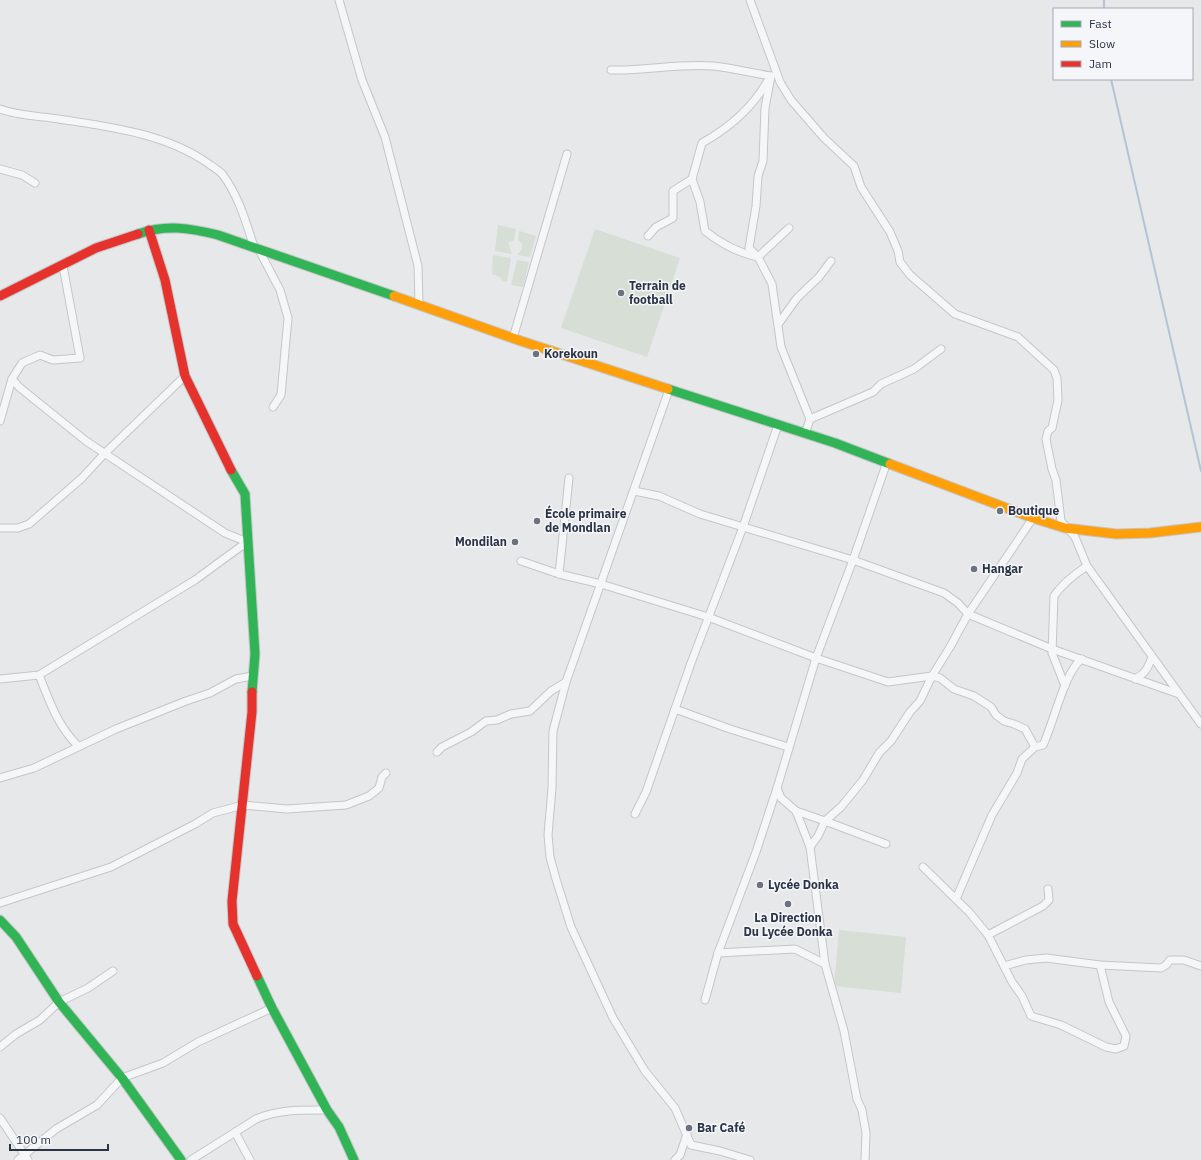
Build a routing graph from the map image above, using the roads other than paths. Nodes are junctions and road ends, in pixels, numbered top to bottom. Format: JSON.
{"nodes":[{"id":1,"x":339,"y":0,"type":"edge"},
{"id":2,"x":750,"y":0,"type":"edge"},
{"id":3,"x":611,"y":70,"type":"dead end"},
{"id":4,"x":771,"y":76,"type":"junction"},
{"id":5,"x":0,"y":108,"type":"edge"},
{"id":6,"x":567,"y":154,"type":"dead end"},
{"id":7,"x":0,"y":169,"type":"edge"},
{"id":8,"x":692,"y":179,"type":"junction"},
{"id":9,"x":35,"y":183,"type":"dead end"},
{"id":10,"x":789,"y":228,"type":"dead end"},
{"id":11,"x":149,"y":230,"type":"junction"},
{"id":12,"x":648,"y":236,"type":"dead end"},
{"id":13,"x":256,"y":248,"type":"junction"},
{"id":14,"x":758,"y":257,"type":"junction"},
{"id":15,"x":831,"y":261,"type":"dead end"},
{"id":16,"x":63,"y":266,"type":"junction"},
{"id":17,"x":0,"y":296,"type":"edge"},
{"id":18,"x":419,"y":304,"type":"junction"},
{"id":19,"x":779,"y":323,"type":"junction"},
{"id":20,"x":513,"y":338,"type":"junction"},
{"id":21,"x":941,"y":349,"type":"dead end"},
{"id":22,"x":185,"y":376,"type":"junction"},
{"id":23,"x":12,"y":379,"type":"junction"},
{"id":24,"x":669,"y":390,"type":"junction"},
{"id":25,"x":273,"y":407,"type":"dead end"},
{"id":26,"x":810,"y":420,"type":"junction"},
{"id":27,"x":0,"y":421,"type":"edge"},
{"id":28,"x":778,"y":425,"type":"junction"},
{"id":29,"x":805,"y":434,"type":"junction"},
{"id":30,"x":105,"y":454,"type":"junction"},
{"id":31,"x":887,"y":462,"type":"junction"},
{"id":32,"x":569,"y":478,"type":"dead end"},
{"id":33,"x":634,"y":491,"type":"junction"},
{"id":34,"x":1033,"y":518,"type":"junction"},
{"id":35,"x":743,"y":527,"type":"junction"},
{"id":36,"x":1201,"y":527,"type":"edge"},
{"id":37,"x":0,"y":528,"type":"edge"},
{"id":38,"x":1066,"y":528,"type":"junction"},
{"id":39,"x":247,"y":542,"type":"junction"},
{"id":40,"x":853,"y":560,"type":"junction"},
{"id":41,"x":521,"y":561,"type":"dead end"},
{"id":42,"x":1087,"y":566,"type":"junction"},
{"id":43,"x":559,"y":574,"type":"junction"},
{"id":44,"x":601,"y":584,"type":"junction"},
{"id":45,"x":968,"y":614,"type":"junction"},
{"id":46,"x":708,"y":617,"type":"junction"},
{"id":47,"x":1052,"y":649,"type":"junction"},
{"id":48,"x":1152,"y":657,"type":"junction"},
{"id":49,"x":816,"y":658,"type":"junction"},
{"id":50,"x":1082,"y":659,"type":"junction"},
{"id":51,"x":40,"y":675,"type":"junction"},
{"id":52,"x":252,"y":676,"type":"junction"},
{"id":53,"x":932,"y":676,"type":"junction"},
{"id":54,"x":0,"y":679,"type":"edge"},
{"id":55,"x":1134,"y":679,"type":"junction"},
{"id":56,"x":566,"y":682,"type":"junction"},
{"id":57,"x":1065,"y":686,"type":"junction"},
{"id":58,"x":1179,"y":694,"type":"junction"},
{"id":59,"x":675,"y":709,"type":"junction"},
{"id":60,"x":1201,"y":724,"type":"edge"},
{"id":61,"x":78,"y":746,"type":"junction"},
{"id":62,"x":788,"y":747,"type":"junction"},
{"id":63,"x":1035,"y":747,"type":"junction"},
{"id":64,"x":437,"y":752,"type":"dead end"},
{"id":65,"x":386,"y":773,"type":"dead end"},
{"id":66,"x":0,"y":778,"type":"edge"},
{"id":67,"x":777,"y":788,"type":"junction"},
{"id":68,"x":242,"y":805,"type":"junction"},
{"id":69,"x":796,"y":811,"type":"junction"},
{"id":70,"x":635,"y":814,"type":"dead end"},
{"id":71,"x":825,"y":821,"type":"junction"},
{"id":72,"x":886,"y":844,"type":"dead end"},
{"id":73,"x":810,"y":848,"type":"junction"},
{"id":74,"x":923,"y":867,"type":"dead end"},
{"id":75,"x":1048,"y":889,"type":"dead end"},
{"id":76,"x":956,"y":899,"type":"junction"},
{"id":77,"x":0,"y":903,"type":"edge"},
{"id":78,"x":0,"y":920,"type":"edge"},
{"id":79,"x":988,"y":935,"type":"junction"},
{"id":80,"x":718,"y":953,"type":"junction"},
{"id":81,"x":824,"y":964,"type":"junction"},
{"id":82,"x":1100,"y":965,"type":"junction"},
{"id":83,"x":1004,"y":966,"type":"junction"},
{"id":84,"x":1201,"y":966,"type":"edge"},
{"id":85,"x":113,"y":971,"type":"dead end"},
{"id":86,"x":704,"y":1000,"type":"dead end"},
{"id":87,"x":59,"y":1002,"type":"junction"},
{"id":88,"x":272,"y":1008,"type":"junction"},
{"id":89,"x":0,"y":1047,"type":"edge"},
{"id":90,"x":122,"y":1078,"type":"junction"},
{"id":91,"x":327,"y":1110,"type":"junction"},
{"id":92,"x":0,"y":1118,"type":"edge"},
{"id":93,"x":235,"y":1132,"type":"junction"},
{"id":94,"x":686,"y":1134,"type":"junction"},
{"id":95,"x":26,"y":1157,"type":"edge"},
{"id":96,"x":18,"y":1160,"type":"edge"},
{"id":97,"x":181,"y":1160,"type":"edge"},
{"id":98,"x":191,"y":1160,"type":"edge"},
{"id":99,"x":250,"y":1160,"type":"edge"},
{"id":100,"x":354,"y":1160,"type":"edge"},
{"id":101,"x":675,"y":1160,"type":"edge"},
{"id":102,"x":750,"y":1160,"type":"edge"},
{"id":103,"x":865,"y":1160,"type":"edge"}],
"edges":[{"from":1,"to":18,"type":"street"},
{"from":2,"to":38,"type":"street"},
{"from":3,"to":4,"type":"street"},
{"from":4,"to":8,"type":"street"},
{"from":4,"to":14,"type":"street"},
{"from":5,"to":13,"type":"street"},
{"from":6,"to":20,"type":"street"},
{"from":7,"to":9,"type":"street"},
{"from":8,"to":12,"type":"street"},
{"from":8,"to":14,"type":"street"},
{"from":10,"to":14,"type":"street"},
{"from":11,"to":13,"type":"main road"},
{"from":11,"to":16,"type":"main road"},
{"from":11,"to":22,"type":"main road"},
{"from":13,"to":18,"type":"main road"},
{"from":13,"to":25,"type":"street"},
{"from":14,"to":19,"type":"street"},
{"from":15,"to":19,"type":"street"},
{"from":16,"to":17,"type":"main road"},
{"from":16,"to":23,"type":"street"},
{"from":18,"to":20,"type":"main road"},
{"from":19,"to":26,"type":"street"},
{"from":20,"to":24,"type":"main road"},
{"from":21,"to":26,"type":"street"},
{"from":22,"to":30,"type":"street"},
{"from":22,"to":39,"type":"main road"},
{"from":23,"to":27,"type":"street"},
{"from":23,"to":30,"type":"street"},
{"from":24,"to":28,"type":"main road"},
{"from":24,"to":33,"type":"street"},
{"from":26,"to":29,"type":"street"},
{"from":28,"to":29,"type":"main road"},
{"from":28,"to":35,"type":"street"},
{"from":29,"to":31,"type":"main road"},
{"from":30,"to":37,"type":"street"},
{"from":30,"to":39,"type":"street"},
{"from":31,"to":34,"type":"main road"},
{"from":31,"to":40,"type":"street"},
{"from":32,"to":43,"type":"street"},
{"from":33,"to":35,"type":"street"},
{"from":33,"to":44,"type":"street"},
{"from":34,"to":38,"type":"main road"},
{"from":34,"to":45,"type":"street"},
{"from":35,"to":40,"type":"street"},
{"from":35,"to":46,"type":"street"},
{"from":36,"to":38,"type":"main road"},
{"from":38,"to":42,"type":"street"},
{"from":39,"to":51,"type":"street"},
{"from":39,"to":52,"type":"main road"},
{"from":40,"to":45,"type":"street"},
{"from":40,"to":49,"type":"street"},
{"from":41,"to":43,"type":"street"},
{"from":42,"to":47,"type":"street"},
{"from":42,"to":48,"type":"street"},
{"from":43,"to":44,"type":"street"},
{"from":44,"to":46,"type":"street"},
{"from":44,"to":56,"type":"street"},
{"from":45,"to":47,"type":"street"},
{"from":45,"to":53,"type":"street"},
{"from":46,"to":49,"type":"street"},
{"from":46,"to":59,"type":"street"},
{"from":47,"to":50,"type":"street"},
{"from":47,"to":57,"type":"street"},
{"from":48,"to":55,"type":"street"},
{"from":48,"to":58,"type":"street"},
{"from":49,"to":53,"type":"street"},
{"from":49,"to":62,"type":"street"},
{"from":50,"to":55,"type":"street"},
{"from":50,"to":57,"type":"street"},
{"from":51,"to":54,"type":"street"},
{"from":51,"to":61,"type":"street"},
{"from":52,"to":61,"type":"street"},
{"from":52,"to":68,"type":"main road"},
{"from":53,"to":63,"type":"street"},
{"from":53,"to":71,"type":"street"},
{"from":55,"to":58,"type":"street"},
{"from":56,"to":64,"type":"street"},
{"from":56,"to":94,"type":"street"},
{"from":57,"to":63,"type":"street"},
{"from":58,"to":60,"type":"street"},
{"from":59,"to":62,"type":"street"},
{"from":59,"to":70,"type":"street"},
{"from":61,"to":66,"type":"street"},
{"from":62,"to":67,"type":"street"},
{"from":63,"to":76,"type":"street"},
{"from":65,"to":68,"type":"street"},
{"from":67,"to":69,"type":"street"},
{"from":67,"to":80,"type":"street"},
{"from":68,"to":77,"type":"street"},
{"from":68,"to":88,"type":"main road"},
{"from":69,"to":71,"type":"street"},
{"from":69,"to":73,"type":"street"},
{"from":71,"to":72,"type":"street"},
{"from":71,"to":73,"type":"street"},
{"from":73,"to":81,"type":"street"},
{"from":74,"to":76,"type":"street"},
{"from":75,"to":79,"type":"street"},
{"from":76,"to":79,"type":"street"},
{"from":78,"to":87,"type":"main road"},
{"from":79,"to":83,"type":"street"},
{"from":80,"to":81,"type":"street"},
{"from":80,"to":86,"type":"street"},
{"from":81,"to":103,"type":"street"},
{"from":82,"to":83,"type":"street"},
{"from":82,"to":83,"type":"street"},
{"from":82,"to":84,"type":"street"},
{"from":85,"to":87,"type":"street"},
{"from":87,"to":89,"type":"street"},
{"from":87,"to":90,"type":"main road"},
{"from":88,"to":90,"type":"street"},
{"from":88,"to":91,"type":"main road"},
{"from":90,"to":95,"type":"street"},
{"from":90,"to":97,"type":"main road"},
{"from":91,"to":93,"type":"street"},
{"from":91,"to":100,"type":"main road"},
{"from":92,"to":95,"type":"street"},
{"from":93,"to":98,"type":"street"},
{"from":93,"to":99,"type":"street"},
{"from":94,"to":101,"type":"street"},
{"from":94,"to":102,"type":"street"},
{"from":95,"to":96,"type":"street"}]}
